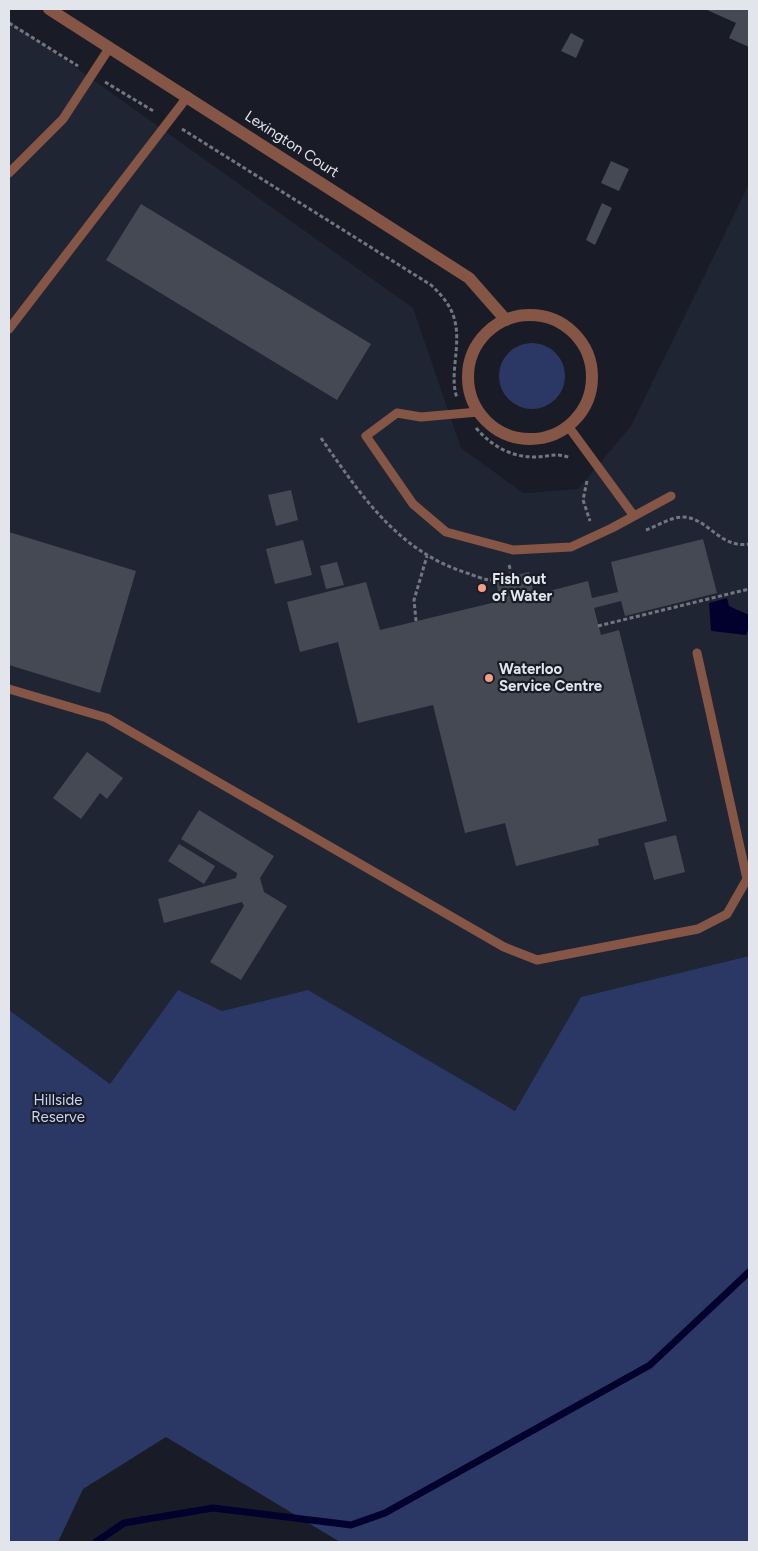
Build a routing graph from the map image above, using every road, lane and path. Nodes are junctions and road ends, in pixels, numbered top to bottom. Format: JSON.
{"nodes":[{"id":1,"x":49,"y":9,"type":"edge"},
{"id":2,"x":9,"y":23,"type":"edge"},
{"id":3,"x":110,"y":47,"type":"junction"},
{"id":4,"x":92,"y":74,"type":"junction"},
{"id":5,"x":188,"y":96,"type":"junction"},
{"id":6,"x":169,"y":121,"type":"junction"},
{"id":7,"x":9,"y":173,"type":"edge"},
{"id":8,"x":506,"y":320,"type":"junction"},
{"id":9,"x":9,"y":329,"type":"edge"},
{"id":10,"x":472,"y":412,"type":"junction"},
{"id":11,"x":568,"y":426,"type":"junction"},
{"id":12,"x":321,"y":438,"type":"dead end"},
{"id":13,"x":574,"y":464,"type":"dead end"},
{"id":14,"x":583,"y":476,"type":"dead end"},
{"id":15,"x":672,"y":496,"type":"dead end"},
{"id":16,"x":634,"y":516,"type":"junction"},
{"id":17,"x":590,"y":522,"type":"dead end"},
{"id":18,"x":640,"y":532,"type":"dead end"},
{"id":19,"x":749,"y":544,"type":"edge"},
{"id":20,"x":427,"y":556,"type":"junction"},
{"id":21,"x":516,"y":564,"type":"dead end"},
{"id":22,"x":749,"y":588,"type":"edge"},
{"id":23,"x":416,"y":621,"type":"dead end"},
{"id":24,"x":598,"y":626,"type":"dead end"},
{"id":25,"x":697,"y":654,"type":"dead end"},
{"id":26,"x":9,"y":689,"type":"edge"}],
"edges":[{"from":1,"to":3,"type":"street","name":"Lexington Court"},
{"from":2,"to":4,"type":"path"},
{"from":3,"to":4,"type":"lane"},
{"from":3,"to":5,"type":"street","name":"Lexington Court"},
{"from":4,"to":6,"type":"path"},
{"from":4,"to":7,"type":"lane"},
{"from":5,"to":6,"type":"lane"},
{"from":5,"to":8,"type":"street","name":"Lexington Court"},
{"from":6,"to":9,"type":"lane"},
{"from":6,"to":10,"type":"path"},
{"from":8,"to":10,"type":"street"},
{"from":8,"to":11,"type":"street"},
{"from":10,"to":11,"type":"street"},
{"from":10,"to":13,"type":"path"},
{"from":10,"to":16,"type":"lane"},
{"from":11,"to":16,"type":"lane"},
{"from":12,"to":20,"type":"path"},
{"from":14,"to":17,"type":"path"},
{"from":15,"to":16,"type":"lane"},
{"from":18,"to":19,"type":"path"},
{"from":20,"to":21,"type":"path"},
{"from":20,"to":23,"type":"path"},
{"from":22,"to":24,"type":"path"},
{"from":25,"to":26,"type":"lane"}]}
